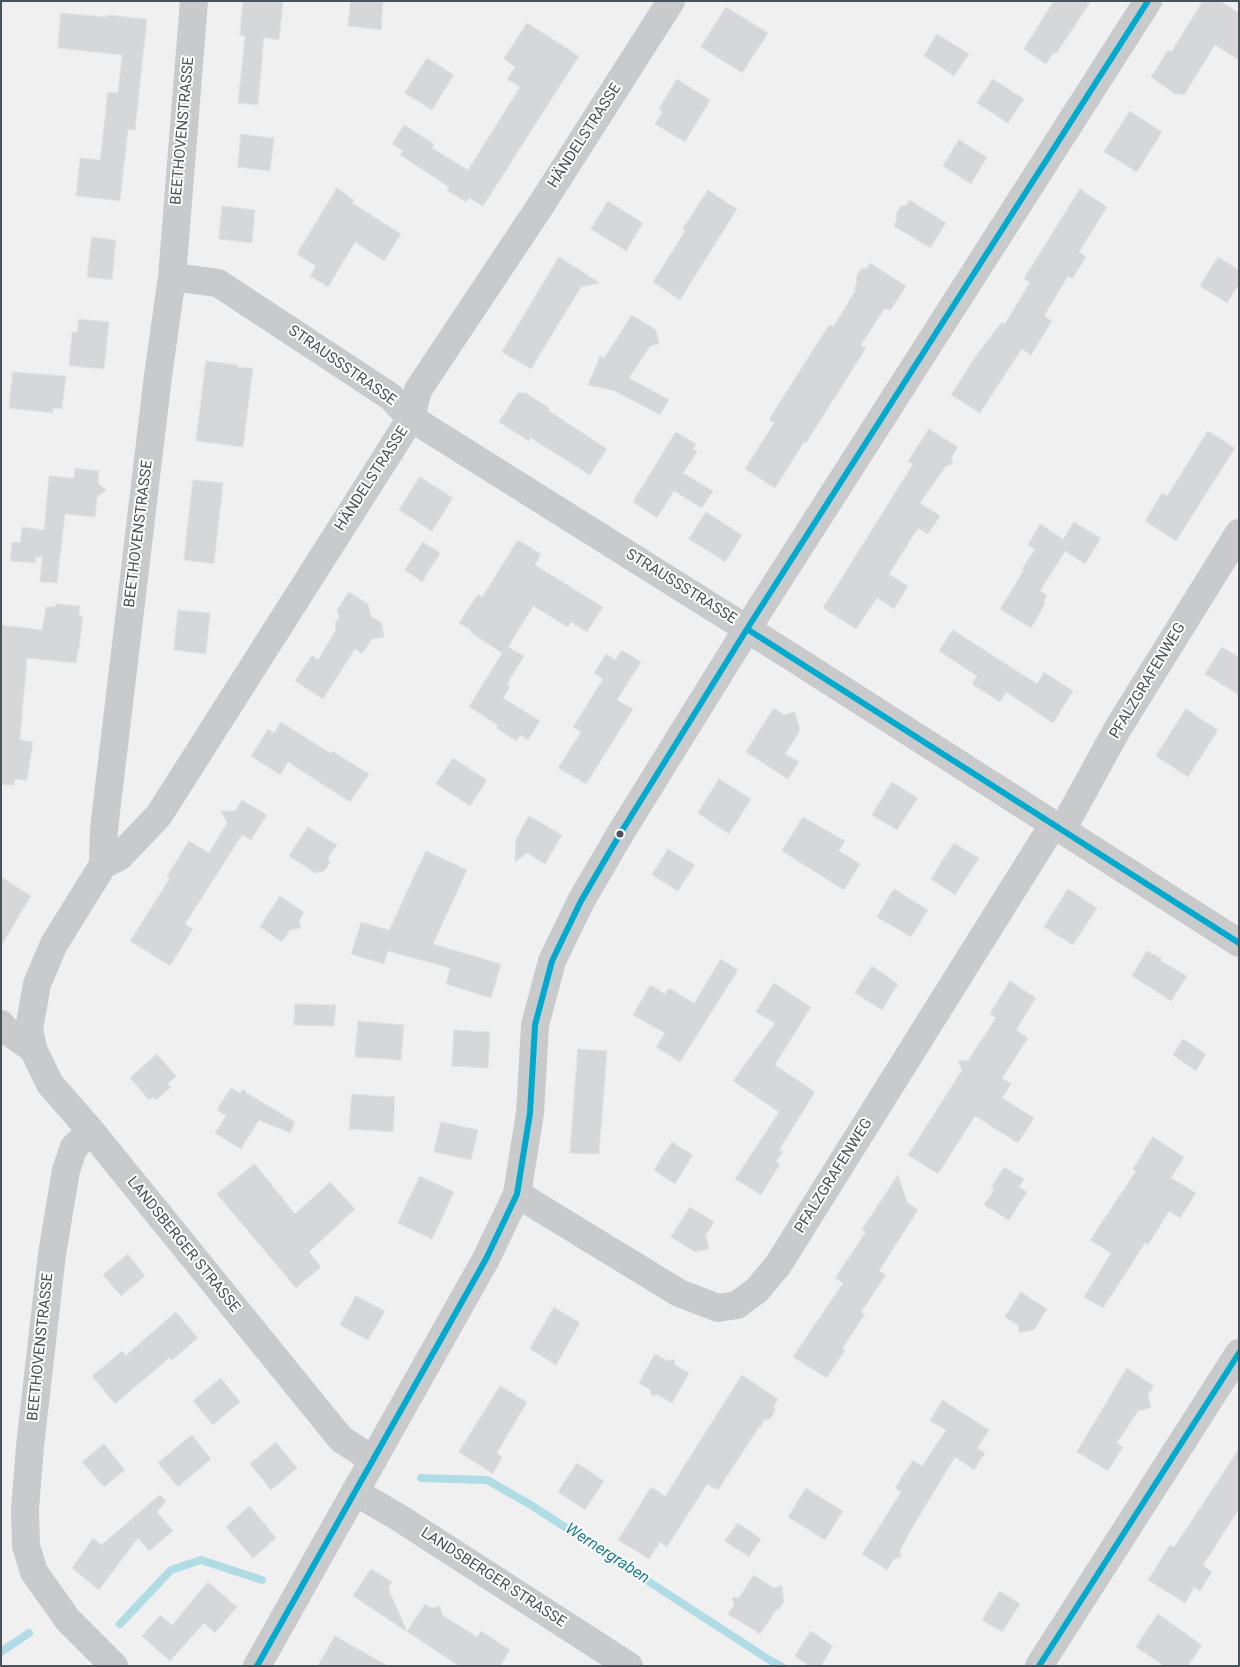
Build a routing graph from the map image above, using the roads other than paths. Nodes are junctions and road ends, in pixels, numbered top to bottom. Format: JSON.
{"nodes":[{"id":1,"x":194,"y":1,"type":"edge"},
{"id":2,"x":671,"y":1,"type":"edge"},
{"id":3,"x":1148,"y":1,"type":"edge"},
{"id":4,"x":172,"y":277,"type":"junction"},
{"id":5,"x":411,"y":418,"type":"junction"},
{"id":6,"x":1239,"y":533,"type":"edge"},
{"id":7,"x":747,"y":629,"type":"junction"},
{"id":8,"x":1057,"y":828,"type":"junction"},
{"id":9,"x":103,"y":865,"type":"junction"},
{"id":10,"x":1239,"y":942,"type":"edge"},
{"id":11,"x":1,"y":1024,"type":"edge"},
{"id":12,"x":33,"y":1049,"type":"junction"},
{"id":13,"x":91,"y":1131,"type":"junction"},
{"id":14,"x":516,"y":1194,"type":"junction"},
{"id":15,"x":1239,"y":1353,"type":"edge"},
{"id":16,"x":373,"y":1460,"type":"junction"},
{"id":17,"x":355,"y":1492,"type":"junction"},
{"id":18,"x":114,"y":1666,"type":"edge"},
{"id":19,"x":257,"y":1666,"type":"edge"},
{"id":20,"x":629,"y":1666,"type":"edge"},
{"id":21,"x":1039,"y":1666,"type":"edge"}],
"edges":[{"from":1,"to":4,"type":"street","name":"BEETHOVENSTRASSE"},
{"from":2,"to":5,"type":"street","name":"HÄNDELSTRASSE"},
{"from":3,"to":7,"type":"street"},
{"from":4,"to":5,"type":"street","name":"STRAUSSSTRASSE"},
{"from":4,"to":9,"type":"street","name":"BEETHOVENSTRASSE"},
{"from":5,"to":7,"type":"street","name":"STRAUSSSTRASSE"},
{"from":5,"to":9,"type":"street","name":"HÄNDELSTRASSE"},
{"from":6,"to":8,"type":"street","name":"PFALZGRAFENWEG"},
{"from":7,"to":8,"type":"street","name":"STRAUSSSTRASSE"},
{"from":7,"to":14,"type":"street"},
{"from":8,"to":10,"type":"street","name":"STRAUSSSTRASSE"},
{"from":8,"to":14,"type":"street","name":"PFALZGRAFENWEG"},
{"from":9,"to":12,"type":"street"},
{"from":11,"to":12,"type":"street","name":"LANDSBERGER STRASSE"},
{"from":12,"to":13,"type":"street","name":"LANDSBERGER STRASSE"},
{"from":13,"to":16,"type":"street","name":"LANDSBERGER STRASSE"},
{"from":13,"to":18,"type":"street","name":"BEETHOVENSTRASSE"},
{"from":14,"to":16,"type":"street"},
{"from":15,"to":21,"type":"street"},
{"from":16,"to":17,"type":"street"},
{"from":17,"to":19,"type":"street"},
{"from":17,"to":20,"type":"street","name":"LANDSBERGER STRASSE"}]}
